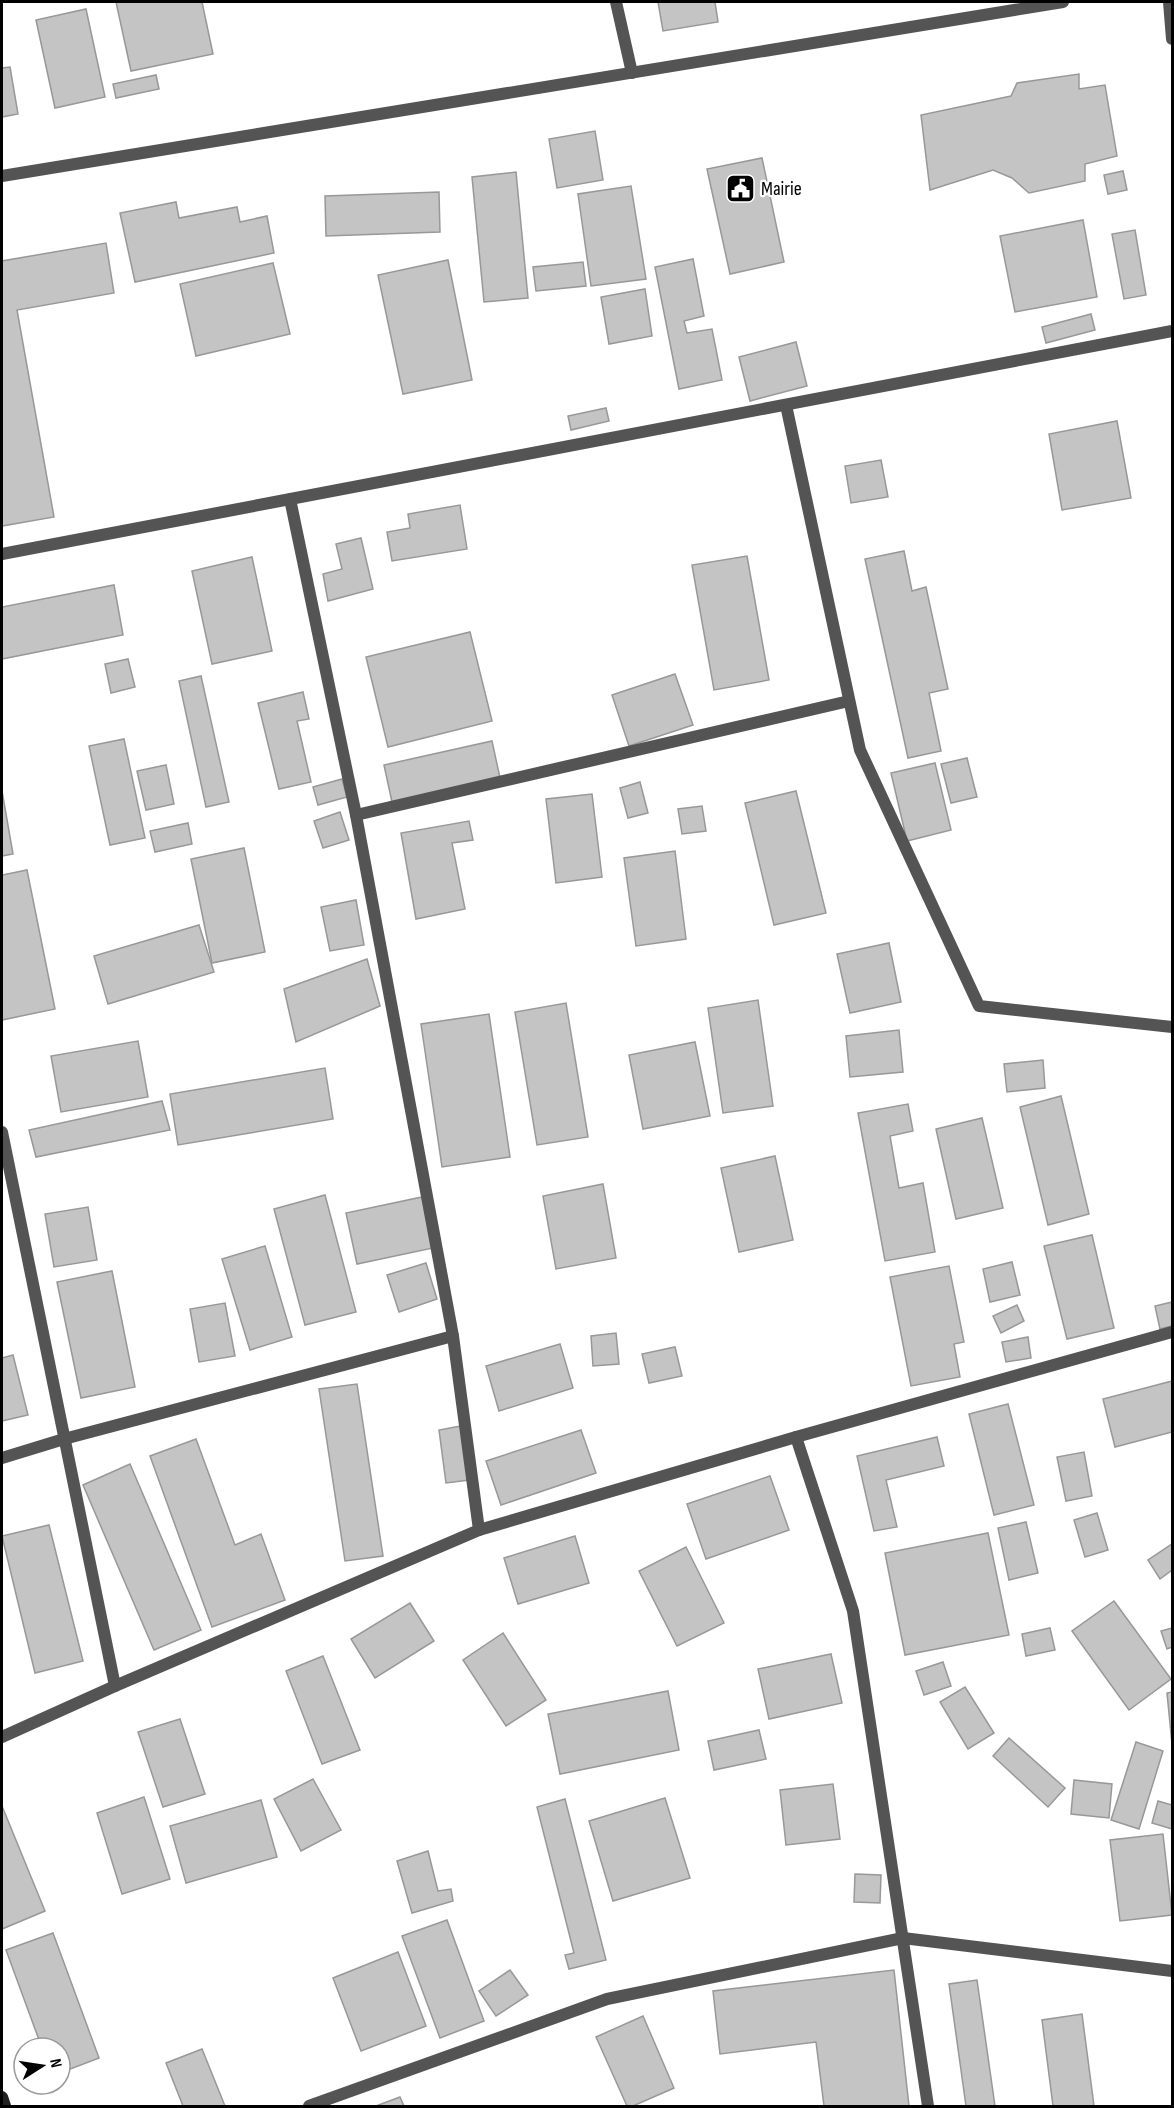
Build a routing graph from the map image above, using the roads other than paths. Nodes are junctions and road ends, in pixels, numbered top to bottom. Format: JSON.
{"nodes":[{"id":1,"x":616,"y":2,"type":"edge"},
{"id":2,"x":1063,"y":2,"type":"edge"},
{"id":3,"x":1169,"y":2,"type":"edge"},
{"id":4,"x":1173,"y":39,"type":"edge"},
{"id":5,"x":632,"y":73,"type":"junction"},
{"id":6,"x":2,"y":176,"type":"edge"},
{"id":7,"x":1173,"y":331,"type":"edge"},
{"id":8,"x":786,"y":405,"type":"junction"},
{"id":9,"x":290,"y":499,"type":"junction"},
{"id":10,"x":2,"y":554,"type":"edge"},
{"id":11,"x":849,"y":701,"type":"junction"},
{"id":12,"x":356,"y":815,"type":"junction"},
{"id":13,"x":1173,"y":1028,"type":"edge"},
{"id":14,"x":2,"y":1132,"type":"edge"},
{"id":15,"x":1173,"y":1332,"type":"edge"},
{"id":16,"x":453,"y":1336,"type":"junction"},
{"id":17,"x":796,"y":1437,"type":"junction"},
{"id":18,"x":64,"y":1439,"type":"junction"},
{"id":19,"x":2,"y":1458,"type":"edge"},
{"id":20,"x":479,"y":1530,"type":"junction"},
{"id":21,"x":115,"y":1686,"type":"junction"},
{"id":22,"x":2,"y":1737,"type":"edge"},
{"id":23,"x":903,"y":1938,"type":"junction"},
{"id":24,"x":1173,"y":1971,"type":"edge"},
{"id":25,"x":2,"y":2097,"type":"edge"},
{"id":26,"x":5,"y":2106,"type":"edge"},
{"id":27,"x":309,"y":2106,"type":"edge"},
{"id":28,"x":928,"y":2106,"type":"edge"}],
"edges":[{"from":1,"to":5,"type":"street"},
{"from":2,"to":5,"type":"street"},
{"from":3,"to":4,"type":"street"},
{"from":5,"to":6,"type":"street"},
{"from":7,"to":8,"type":"street"},
{"from":8,"to":9,"type":"street"},
{"from":8,"to":11,"type":"street"},
{"from":9,"to":10,"type":"street"},
{"from":9,"to":12,"type":"street"},
{"from":11,"to":12,"type":"street"},
{"from":11,"to":13,"type":"street"},
{"from":12,"to":16,"type":"street"},
{"from":14,"to":18,"type":"street"},
{"from":15,"to":17,"type":"street"},
{"from":16,"to":18,"type":"street"},
{"from":16,"to":20,"type":"street"},
{"from":17,"to":20,"type":"street"},
{"from":17,"to":23,"type":"street"},
{"from":18,"to":19,"type":"street"},
{"from":18,"to":21,"type":"street"},
{"from":20,"to":21,"type":"street"},
{"from":21,"to":22,"type":"street"},
{"from":23,"to":24,"type":"street"},
{"from":23,"to":27,"type":"street"},
{"from":23,"to":28,"type":"street"},
{"from":25,"to":26,"type":"street"}]}
